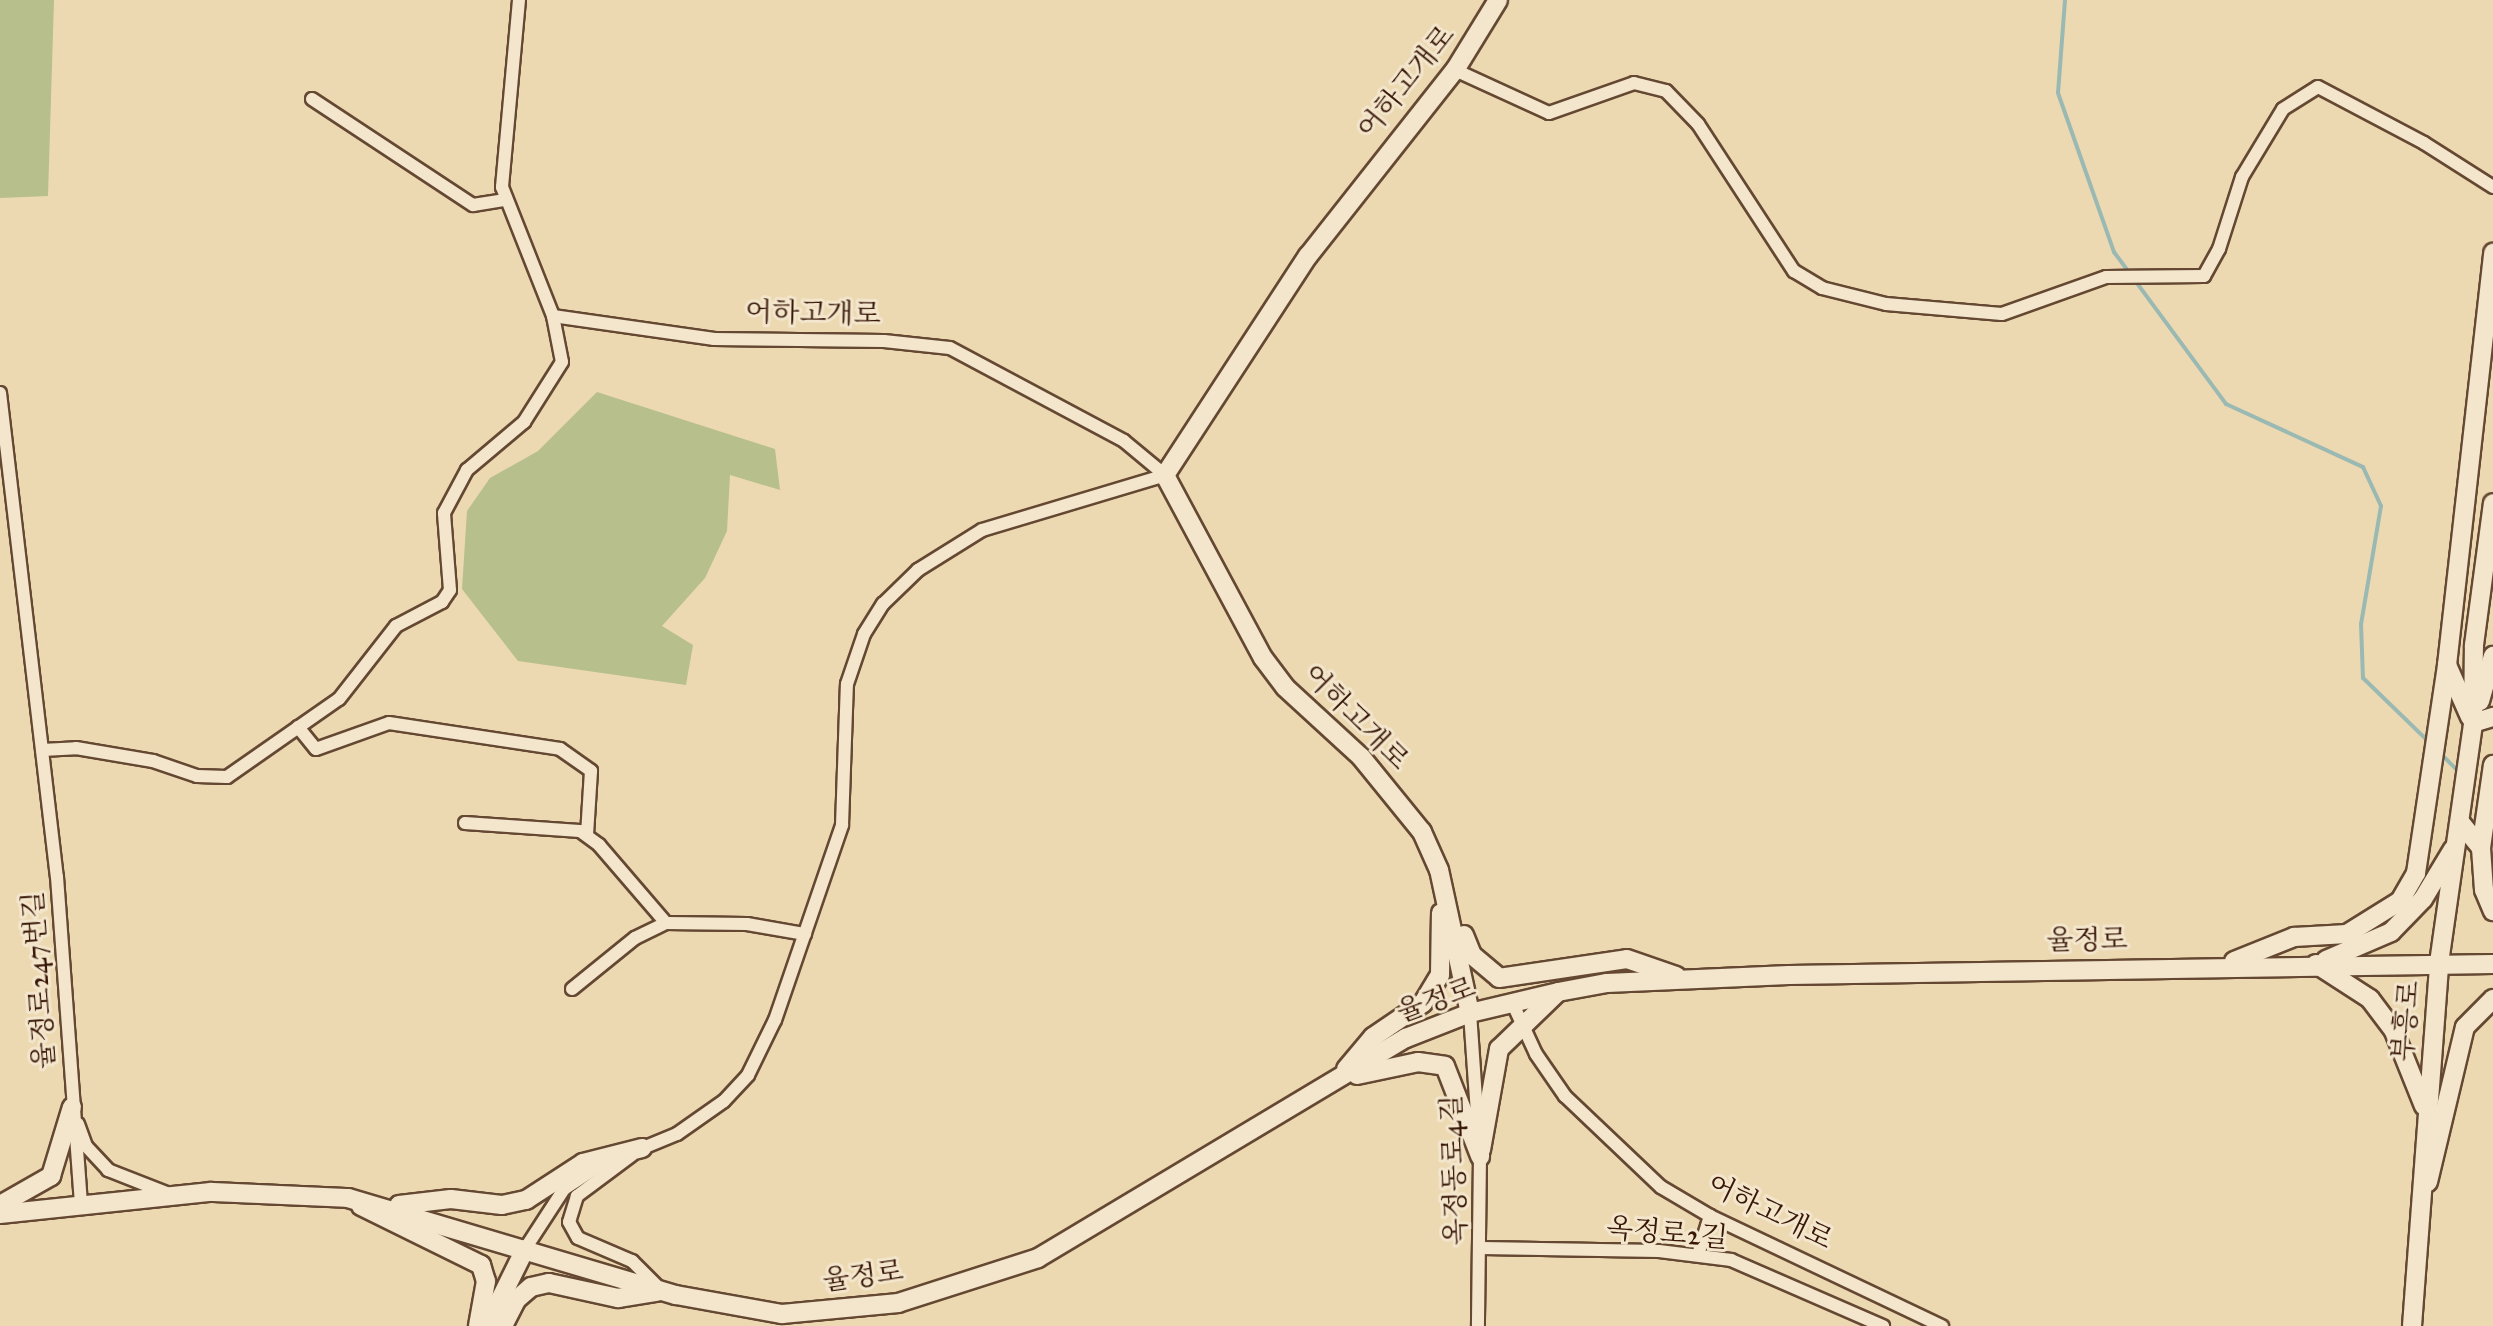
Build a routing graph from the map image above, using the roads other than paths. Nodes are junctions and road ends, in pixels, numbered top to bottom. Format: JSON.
{"nodes":[{"id":1,"x":519,"y":0,"type":"edge"},
{"id":2,"x":1498,"y":0,"type":"edge"},
{"id":3,"x":1455,"y":70,"type":"junction"},
{"id":4,"x":312,"y":99,"type":"dead end"},
{"id":5,"x":2493,"y":187,"type":"edge"},
{"id":6,"x":504,"y":200,"type":"junction"},
{"id":7,"x":2493,"y":253,"type":"edge"},
{"id":8,"x":553,"y":316,"type":"junction"},
{"id":9,"x":0,"y":393,"type":"edge"},
{"id":10,"x":1165,"y":475,"type":"junction"},
{"id":11,"x":2493,"y":503,"type":"edge"},
{"id":12,"x":2493,"y":656,"type":"edge"},
{"id":13,"x":2447,"y":665,"type":"junction"},
{"id":14,"x":2493,"y":717,"type":"edge"},
{"id":15,"x":2473,"y":723,"type":"junction"},
{"id":16,"x":298,"y":727,"type":"junction"},
{"id":17,"x":42,"y":750,"type":"junction"},
{"id":18,"x":2493,"y":765,"type":"edge"},
{"id":19,"x":2461,"y":819,"type":"junction"},
{"id":20,"x":465,"y":823,"type":"dead end"},
{"id":21,"x":587,"y":835,"type":"junction"},
{"id":22,"x":2483,"y":839,"type":"junction"},
{"id":23,"x":2457,"y":844,"type":"junction"},
{"id":24,"x":1439,"y":870,"type":"junction"},
{"id":25,"x":2493,"y":911,"type":"edge"},
{"id":26,"x":666,"y":923,"type":"junction"},
{"id":27,"x":805,"y":934,"type":"junction"},
{"id":28,"x":2439,"y":963,"type":"junction"},
{"id":29,"x":2316,"y":964,"type":"junction"},
{"id":30,"x":2493,"y":964,"type":"edge"},
{"id":31,"x":2225,"y":965,"type":"junction"},
{"id":32,"x":1686,"y":980,"type":"junction"},
{"id":33,"x":572,"y":989,"type":"dead end"},
{"id":34,"x":1558,"y":992,"type":"junction"},
{"id":35,"x":2493,"y":999,"type":"edge"},
{"id":36,"x":1512,"y":1002,"type":"junction"},
{"id":37,"x":1470,"y":1013,"type":"junction"},
{"id":38,"x":1522,"y":1024,"type":"junction"},
{"id":39,"x":1335,"y":1081,"type":"junction"},
{"id":40,"x":72,"y":1107,"type":"junction"},
{"id":41,"x":2425,"y":1108,"type":"junction"},
{"id":42,"x":642,"y":1148,"type":"junction"},
{"id":43,"x":1480,"y":1156,"type":"junction"},
{"id":44,"x":176,"y":1196,"type":"junction"},
{"id":45,"x":348,"y":1198,"type":"junction"},
{"id":46,"x":0,"y":1205,"type":"edge"},
{"id":47,"x":390,"y":1206,"type":"junction"},
{"id":48,"x":81,"y":1207,"type":"junction"},
{"id":49,"x":0,"y":1214,"type":"edge"},
{"id":50,"x":1710,"y":1216,"type":"junction"},
{"id":51,"x":2418,"y":1216,"type":"junction"},
{"id":52,"x":1482,"y":1248,"type":"junction"},
{"id":53,"x":525,"y":1249,"type":"junction"},
{"id":54,"x":1698,"y":1255,"type":"junction"},
{"id":55,"x":662,"y":1291,"type":"junction"},
{"id":56,"x":478,"y":1326,"type":"edge"},
{"id":57,"x":487,"y":1326,"type":"edge"},
{"id":58,"x":503,"y":1326,"type":"edge"},
{"id":59,"x":1478,"y":1326,"type":"edge"},
{"id":60,"x":1883,"y":1326,"type":"edge"},
{"id":61,"x":1942,"y":1326,"type":"edge"},
{"id":62,"x":2412,"y":1326,"type":"edge"}],
"edges":[{"from":1,"to":6,"type":"street"},
{"from":2,"to":3,"type":"main road","name":"어하고개로"},
{"from":3,"to":5,"type":"street"},
{"from":3,"to":10,"type":"main road","name":"어하고개로"},
{"from":4,"to":6,"type":"street"},
{"from":6,"to":8,"type":"street"},
{"from":7,"to":13,"type":"main road"},
{"from":8,"to":10,"type":"street","name":"어하고개로"},
{"from":8,"to":16,"type":"street"},
{"from":9,"to":17,"type":"street","name":"율정로247번길"},
{"from":10,"to":24,"type":"main road","name":"어하고개로"},
{"from":10,"to":27,"type":"street"},
{"from":11,"to":15,"type":"main road","name":"부흥로"},
{"from":12,"to":15,"type":"main road","name":"부흥로"},
{"from":13,"to":15,"type":"main road"},
{"from":13,"to":31,"type":"main road"},
{"from":14,"to":15,"type":"main road"},
{"from":15,"to":19,"type":"main road","name":"부흥로"},
{"from":16,"to":17,"type":"street"},
{"from":16,"to":21,"type":"street"},
{"from":17,"to":40,"type":"street","name":"율정로247번길"},
{"from":18,"to":22,"type":"main road"},
{"from":19,"to":22,"type":"main road"},
{"from":19,"to":23,"type":"main road","name":"부흥로"},
{"from":20,"to":21,"type":"street"},
{"from":21,"to":26,"type":"street"},
{"from":22,"to":25,"type":"main road"},
{"from":23,"to":28,"type":"main road","name":"부흥로"},
{"from":23,"to":29,"type":"main road"},
{"from":24,"to":32,"type":"main road"},
{"from":24,"to":37,"type":"main road","name":"어하고개로"},
{"from":24,"to":39,"type":"main road"},
{"from":26,"to":27,"type":"street"},
{"from":26,"to":33,"type":"street"},
{"from":27,"to":42,"type":"street"},
{"from":28,"to":29,"type":"main road","name":"율정로"},
{"from":28,"to":30,"type":"main road","name":"율정로"},
{"from":28,"to":41,"type":"main road","name":"부흥로"},
{"from":29,"to":31,"type":"main road","name":"율정로"},
{"from":29,"to":41,"type":"main road"},
{"from":31,"to":32,"type":"main road","name":"율정로"},
{"from":32,"to":34,"type":"main road","name":"율정로"},
{"from":34,"to":36,"type":"main road","name":"율정로"},
{"from":34,"to":38,"type":"main road"},
{"from":35,"to":51,"type":"main road"},
{"from":36,"to":37,"type":"main road","name":"율정로"},
{"from":36,"to":38,"type":"street","name":"어하고개로"},
{"from":37,"to":39,"type":"main road","name":"율정로"},
{"from":37,"to":43,"type":"street","name":"옥정동로4길"},
{"from":38,"to":43,"type":"main road"},
{"from":38,"to":50,"type":"street","name":"어하고개로"},
{"from":39,"to":43,"type":"main road"},
{"from":39,"to":55,"type":"main road","name":"율정로"},
{"from":40,"to":44,"type":"street"},
{"from":40,"to":46,"type":"main road"},
{"from":40,"to":48,"type":"street","name":"율정로247번길"},
{"from":41,"to":51,"type":"main road","name":"부흥로"},
{"from":42,"to":47,"type":"main road"},
{"from":42,"to":53,"type":"street"},
{"from":42,"to":55,"type":"street"},
{"from":43,"to":52,"type":"street","name":"옥정동로4길"},
{"from":44,"to":45,"type":"main road"},
{"from":44,"to":48,"type":"main road"},
{"from":45,"to":47,"type":"main road"},
{"from":45,"to":56,"type":"main road"},
{"from":47,"to":53,"type":"main road","name":"율정로"},
{"from":48,"to":49,"type":"main road"},
{"from":50,"to":54,"type":"street"},
{"from":50,"to":61,"type":"street","name":"어하고개로"},
{"from":51,"to":62,"type":"main road","name":"부흥로"},
{"from":52,"to":54,"type":"street","name":"옥정로2길"},
{"from":52,"to":59,"type":"street","name":"옥정동로4길"},
{"from":53,"to":55,"type":"main road","name":"율정로"},
{"from":53,"to":57,"type":"main road"},
{"from":54,"to":60,"type":"street","name":"옥정로2길"},
{"from":55,"to":58,"type":"main road"}]}
